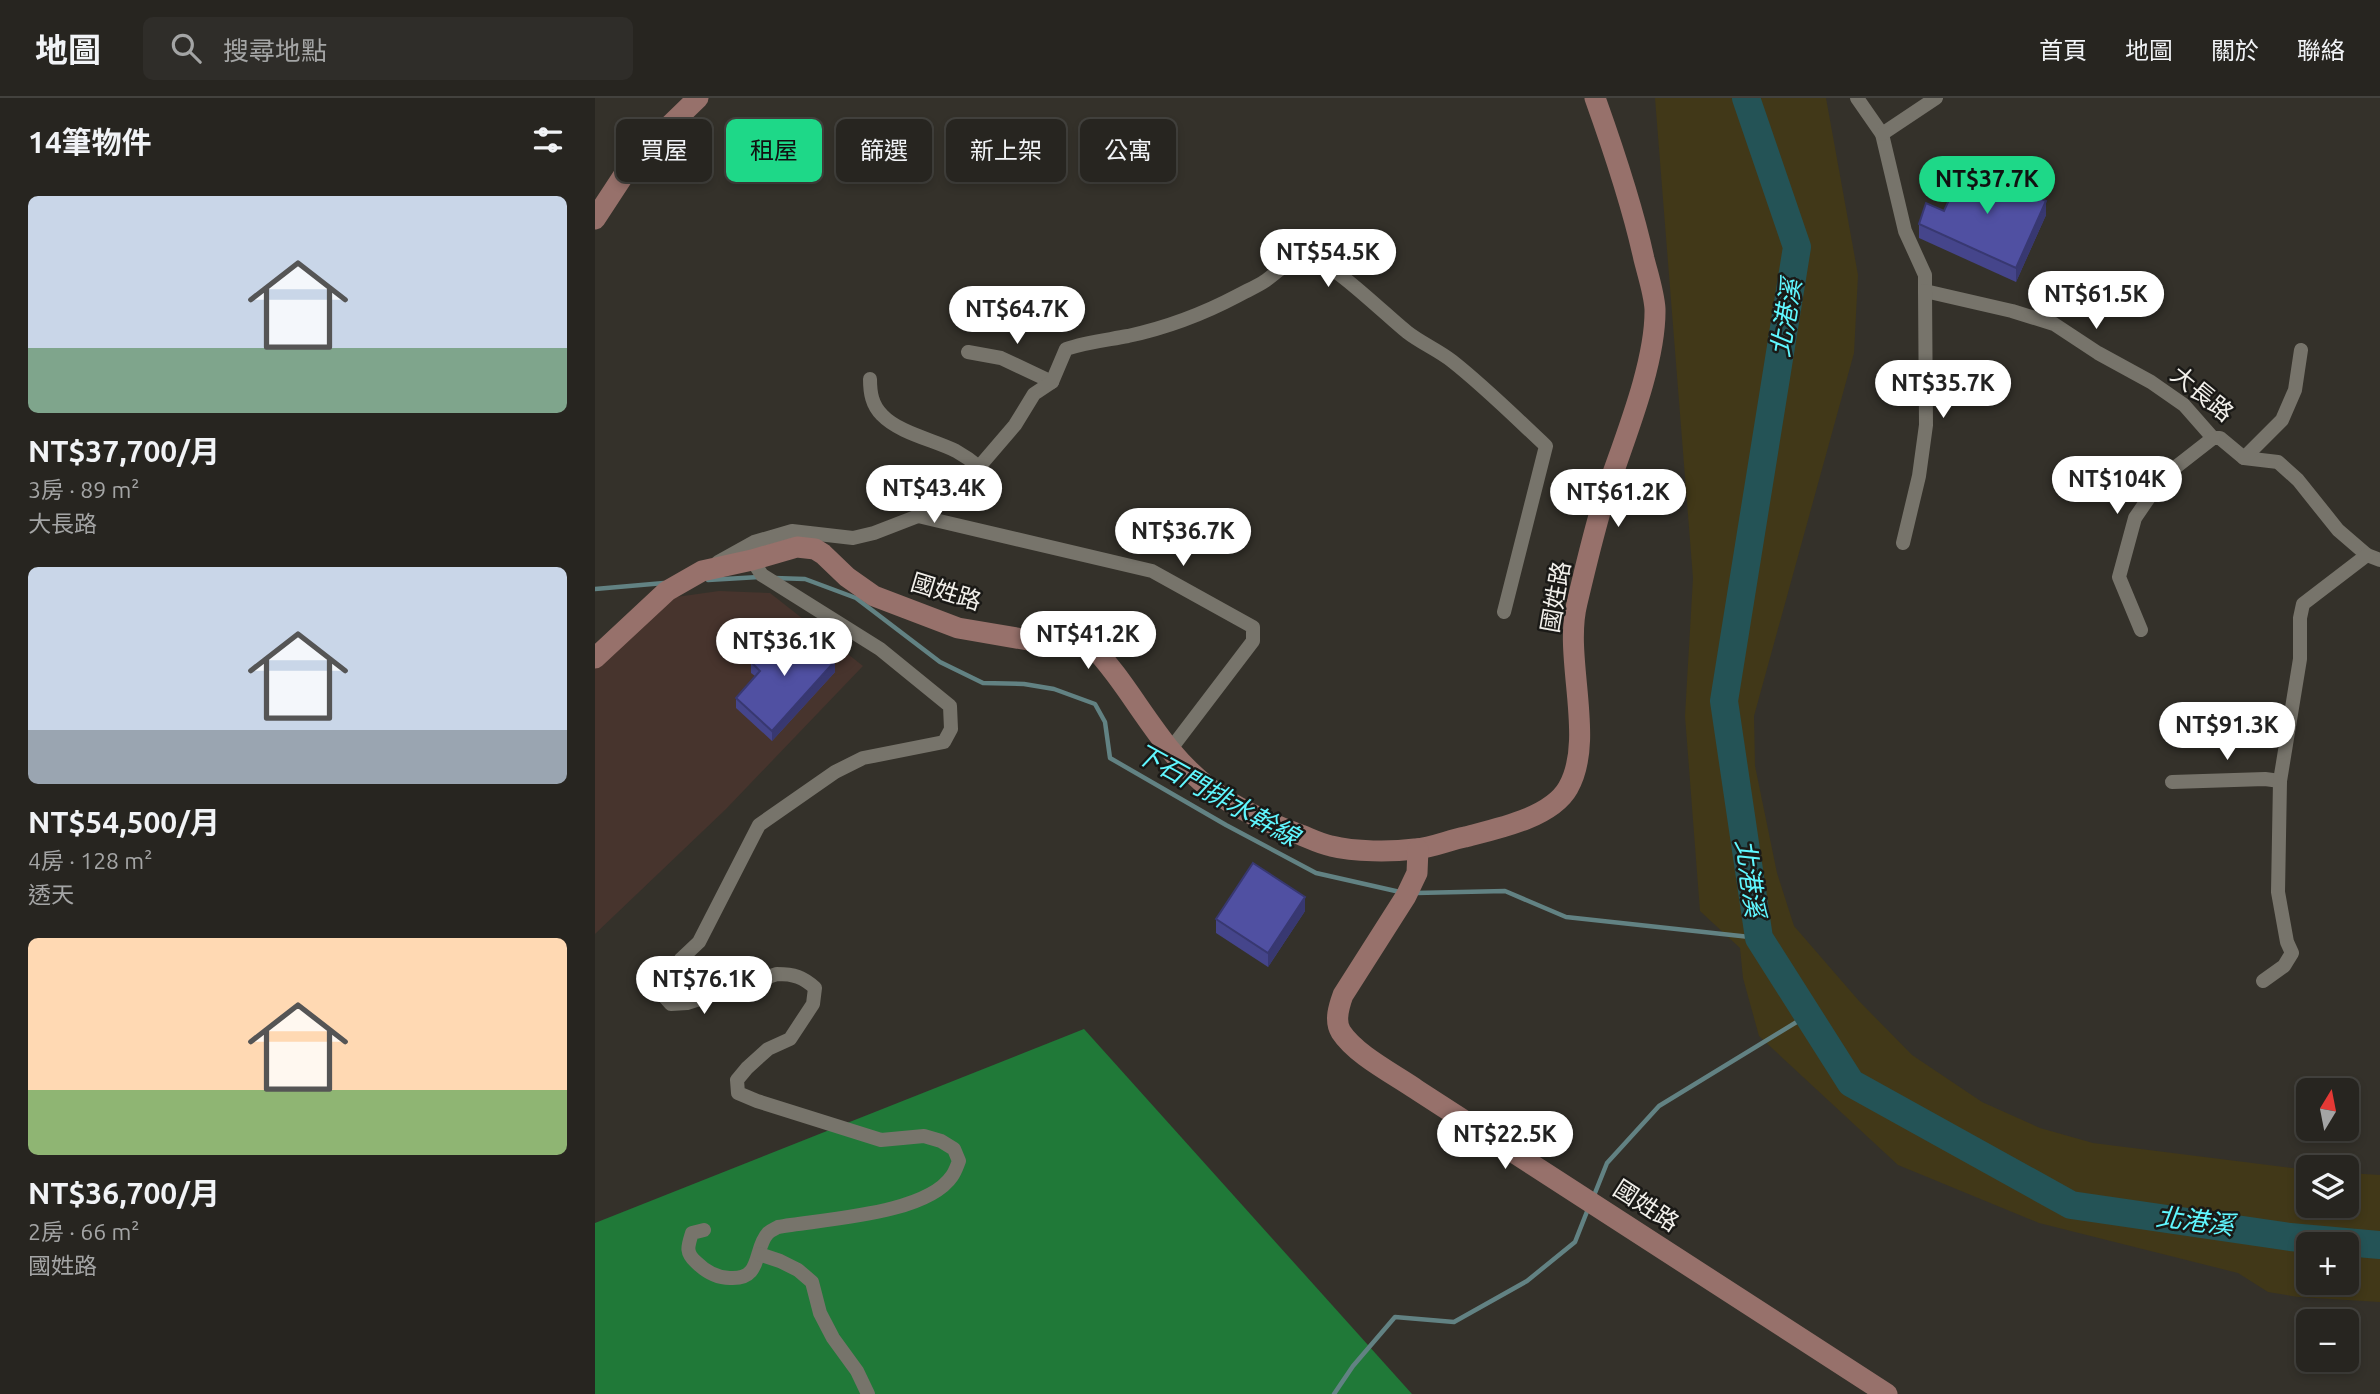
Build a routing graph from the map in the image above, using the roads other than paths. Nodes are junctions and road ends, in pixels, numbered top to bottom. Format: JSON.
{"nodes":[{"id":1,"x":698,"y":98,"type":"edge"},
{"id":2,"x":1595,"y":98,"type":"edge"},
{"id":3,"x":1857,"y":98,"type":"edge"},
{"id":4,"x":1936,"y":98,"type":"edge"},
{"id":5,"x":1882,"y":134,"type":"junction"},
{"id":6,"x":595,"y":219,"type":"edge"},
{"id":7,"x":1925,"y":291,"type":"junction"},
{"id":8,"x":2301,"y":350,"type":"dead end"},
{"id":9,"x":968,"y":352,"type":"dead end"},
{"id":10,"x":870,"y":379,"type":"dead end"},
{"id":11,"x":1052,"y":382,"type":"junction"},
{"id":12,"x":2213,"y":438,"type":"junction"},
{"id":13,"x":2244,"y":458,"type":"junction"},
{"id":14,"x":979,"y":467,"type":"junction"},
{"id":15,"x":918,"y":516,"type":"junction"},
{"id":16,"x":1903,"y":543,"type":"dead end"},
{"id":17,"x":2373,"y":558,"type":"edge"},
{"id":18,"x":753,"y":560,"type":"junction"},
{"id":19,"x":702,"y":571,"type":"junction"},
{"id":20,"x":1504,"y":612,"type":"dead end"},
{"id":21,"x":2141,"y":630,"type":"dead end"},
{"id":22,"x":595,"y":659,"type":"edge"},
{"id":23,"x":1170,"y":750,"type":"junction"},
{"id":24,"x":2280,"y":781,"type":"junction"},
{"id":25,"x":2172,"y":782,"type":"dead end"},
{"id":26,"x":1418,"y":849,"type":"junction"},
{"id":27,"x":2263,"y":981,"type":"dead end"},
{"id":28,"x":704,"y":1230,"type":"dead end"},
{"id":29,"x":759,"y":1254,"type":"junction"},
{"id":30,"x":868,"y":1394,"type":"edge"},
{"id":31,"x":1887,"y":1394,"type":"edge"}],
"edges":[{"from":1,"to":6,"type":"street"},
{"from":2,"to":26,"type":"street","name":"國姓路"},
{"from":3,"to":5,"type":"street"},
{"from":4,"to":5,"type":"street"},
{"from":5,"to":7,"type":"street"},
{"from":7,"to":12,"type":"street","name":"大長路"},
{"from":7,"to":16,"type":"street"},
{"from":8,"to":13,"type":"street"},
{"from":9,"to":11,"type":"street"},
{"from":10,"to":14,"type":"street"},
{"from":11,"to":14,"type":"street"},
{"from":11,"to":20,"type":"street"},
{"from":12,"to":13,"type":"street","name":"大長路"},
{"from":12,"to":21,"type":"street"},
{"from":13,"to":17,"type":"street","name":"大長路"},
{"from":14,"to":15,"type":"street"},
{"from":15,"to":19,"type":"street"},
{"from":15,"to":23,"type":"street"},
{"from":17,"to":24,"type":"street"},
{"from":18,"to":19,"type":"street","name":"國姓路"},
{"from":18,"to":23,"type":"street","name":"國姓路"},
{"from":18,"to":29,"type":"street"},
{"from":19,"to":22,"type":"street","name":"國姓路"},
{"from":23,"to":26,"type":"street","name":"國姓路"},
{"from":24,"to":25,"type":"street"},
{"from":24,"to":27,"type":"street"},
{"from":26,"to":31,"type":"street","name":"國姓路"},
{"from":28,"to":29,"type":"street"},
{"from":29,"to":30,"type":"street"}]}
